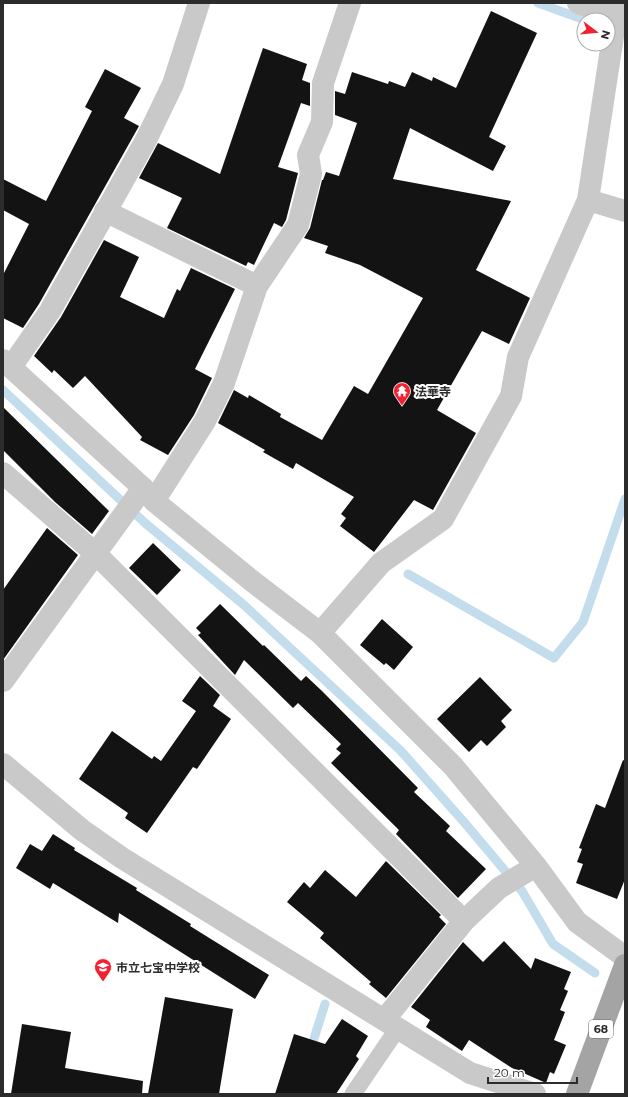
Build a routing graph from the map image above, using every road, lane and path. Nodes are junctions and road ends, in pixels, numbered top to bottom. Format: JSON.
{"nodes":[{"id":1,"x":199,"y":3,"type":"edge"},
{"id":2,"x":350,"y":3,"type":"edge"},
{"id":3,"x":578,"y":3,"type":"edge"},
{"id":4,"x":616,"y":10,"type":"edge"},
{"id":5,"x":588,"y":200,"type":"junction"},
{"id":6,"x":625,"y":211,"type":"edge"},
{"id":7,"x":105,"y":212,"type":"junction"},
{"id":8,"x":257,"y":286,"type":"junction"},
{"id":9,"x":7,"y":363,"type":"edge"},
{"id":10,"x":3,"y":472,"type":"edge"},
{"id":11,"x":145,"y":495,"type":"junction"},
{"id":12,"x":96,"y":554,"type":"junction"},
{"id":13,"x":320,"y":632,"type":"junction"},
{"id":14,"x":3,"y":681,"type":"edge"},
{"id":15,"x":3,"y":764,"type":"edge"},
{"id":16,"x":531,"y":869,"type":"junction"},
{"id":17,"x":464,"y":920,"type":"junction"},
{"id":18,"x":625,"y":957,"type":"edge"},
{"id":19,"x":625,"y":965,"type":"edge"},
{"id":20,"x":391,"y":1024,"type":"junction"},
{"id":21,"x":353,"y":1094,"type":"edge"},
{"id":22,"x":535,"y":1094,"type":"edge"},
{"id":23,"x":577,"y":1094,"type":"edge"}],
"edges":[{"from":1,"to":7,"type":"street"},
{"from":2,"to":8,"type":"street"},
{"from":3,"to":4,"type":"street"},
{"from":4,"to":5,"type":"street"},
{"from":5,"to":6,"type":"street"},
{"from":5,"to":13,"type":"street"},
{"from":7,"to":8,"type":"street"},
{"from":7,"to":9,"type":"street"},
{"from":8,"to":11,"type":"street"},
{"from":9,"to":11,"type":"street"},
{"from":10,"to":12,"type":"street"},
{"from":11,"to":12,"type":"street"},
{"from":11,"to":13,"type":"street"},
{"from":12,"to":14,"type":"street"},
{"from":12,"to":17,"type":"street"},
{"from":13,"to":16,"type":"street"},
{"from":15,"to":20,"type":"street"},
{"from":16,"to":17,"type":"street"},
{"from":16,"to":18,"type":"street"},
{"from":17,"to":20,"type":"street"},
{"from":19,"to":23,"type":"main road","number":"68"},
{"from":20,"to":21,"type":"lane"},
{"from":20,"to":22,"type":"street"}]}
